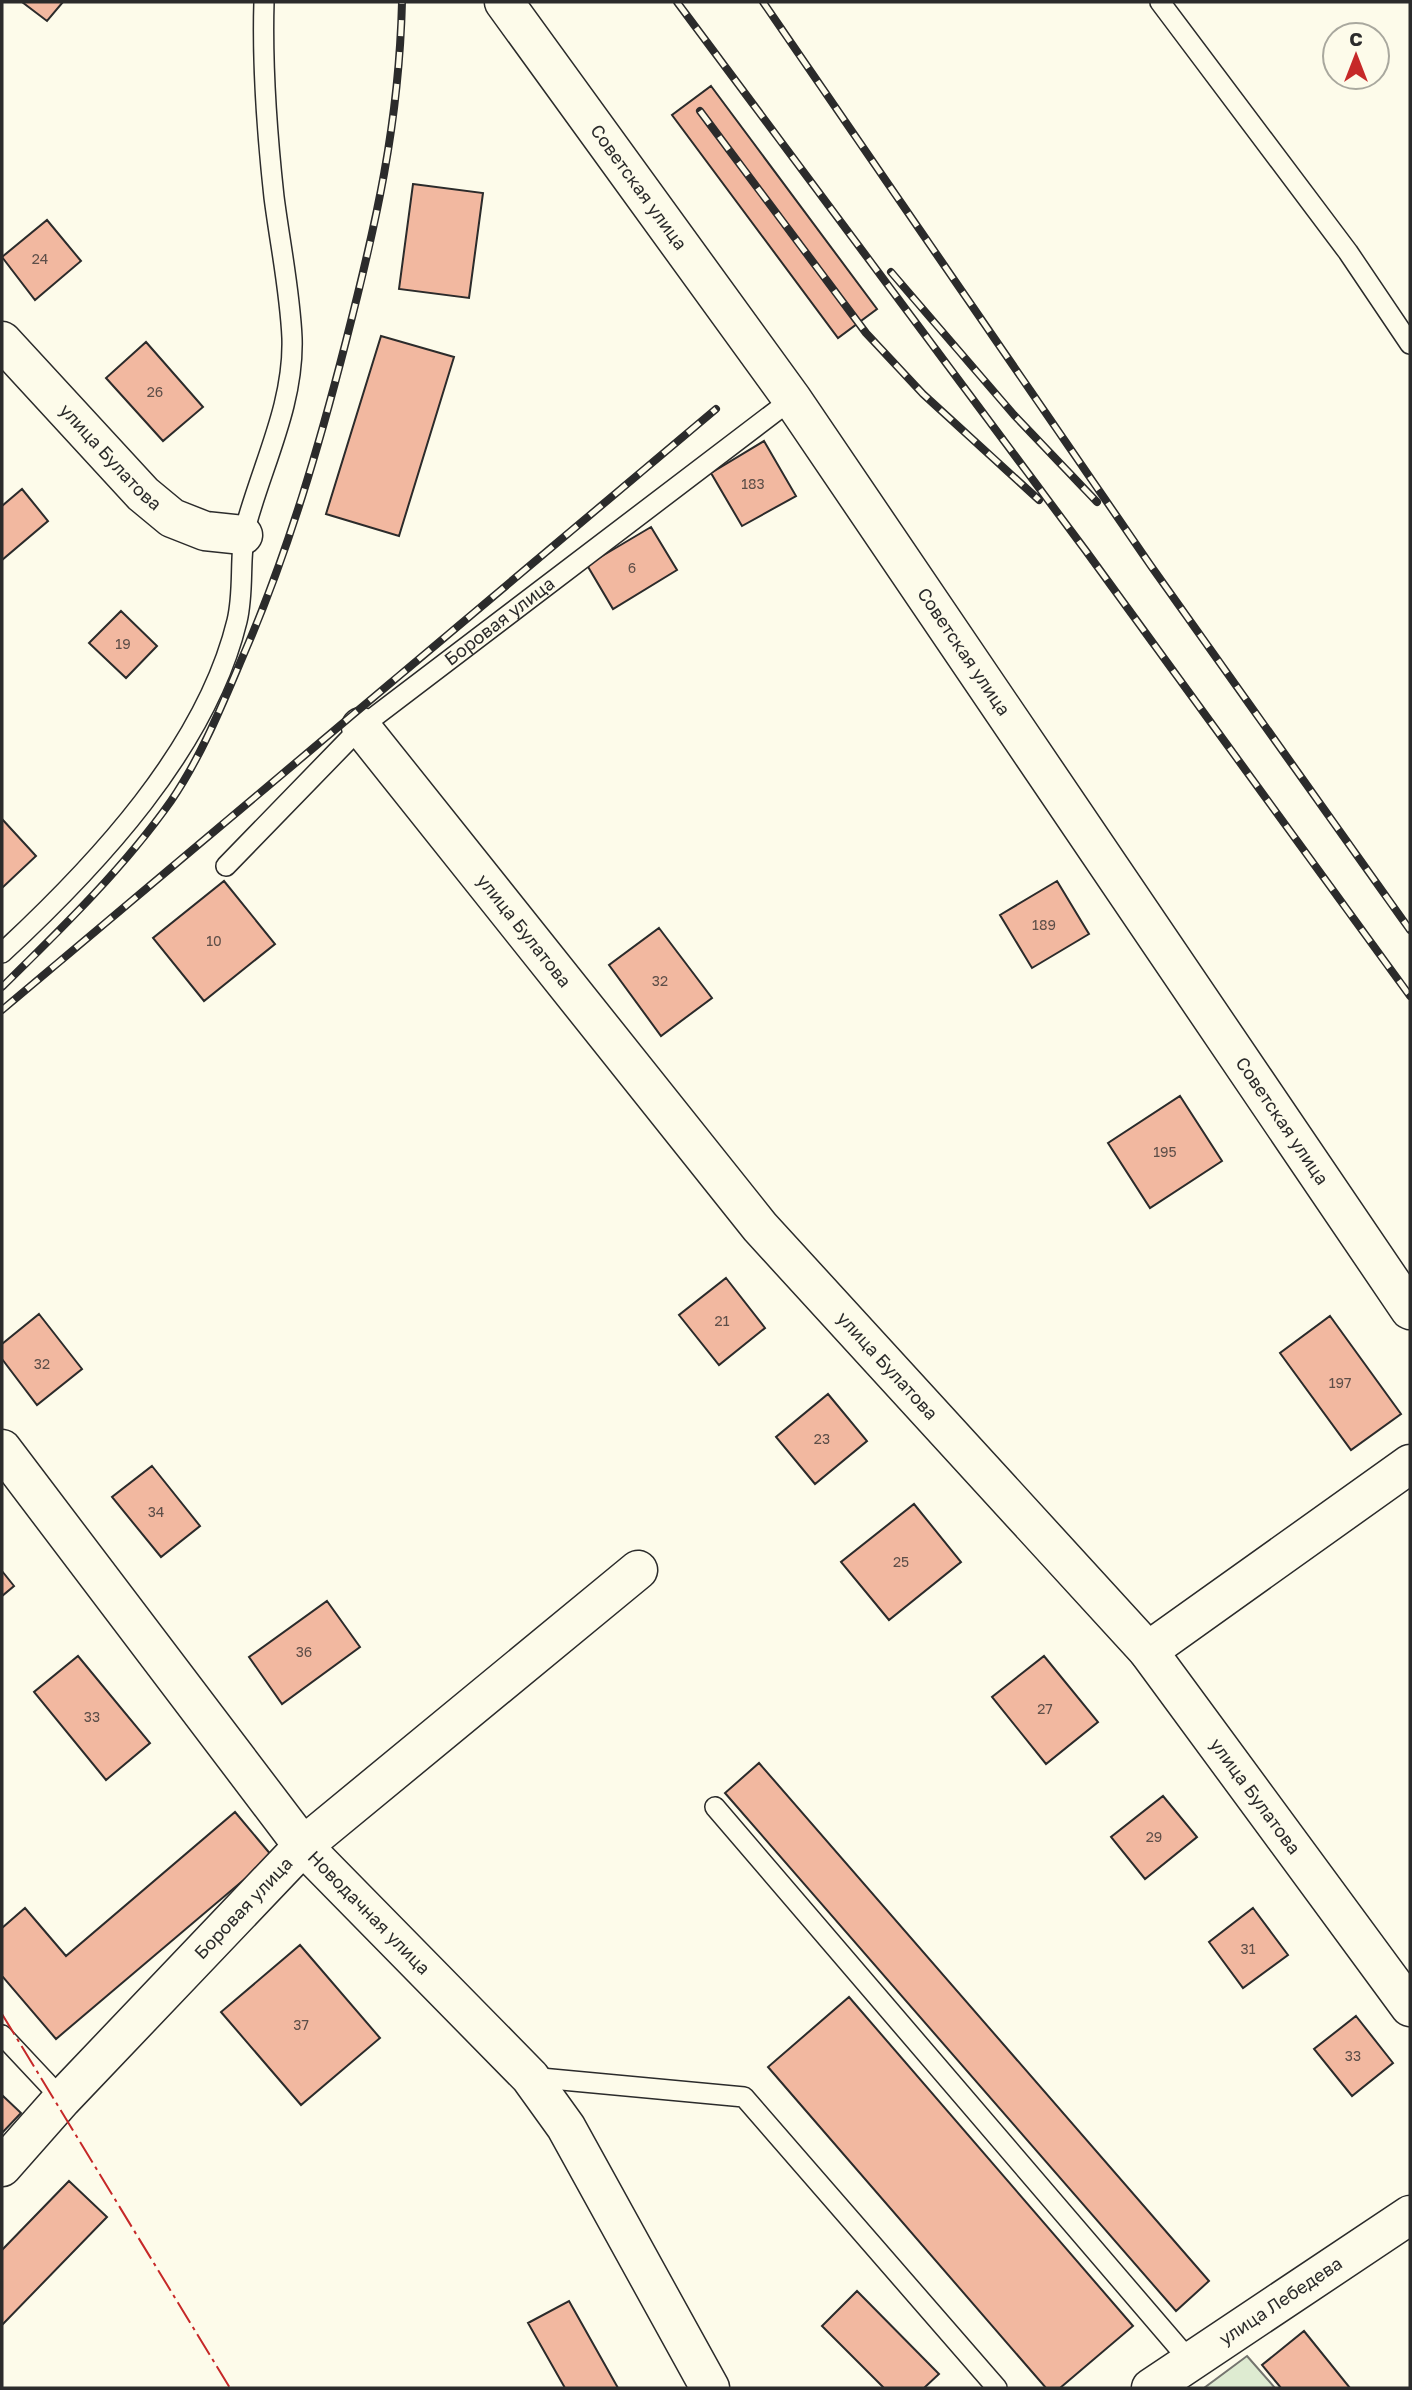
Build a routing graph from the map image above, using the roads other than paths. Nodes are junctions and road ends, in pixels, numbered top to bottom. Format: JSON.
{"nodes":[{"id":1,"x":264,"y":2,"type":"edge"},
{"id":2,"x":504,"y":2,"type":"edge"},
{"id":3,"x":1160,"y":2,"type":"edge"},
{"id":4,"x":2,"y":341,"type":"edge"},
{"id":5,"x":1410,"y":344,"type":"edge"},
{"id":6,"x":792,"y":399,"type":"junction"},
{"id":7,"x":243,"y":535,"type":"junction"},
{"id":8,"x":360,"y":727,"type":"junction"},
{"id":9,"x":226,"y":866,"type":"dead end"},
{"id":10,"x":2,"y":953,"type":"edge"},
{"id":11,"x":1410,"y":1310,"type":"edge"},
{"id":12,"x":2,"y":1449,"type":"edge"},
{"id":13,"x":1410,"y":1464,"type":"edge"},
{"id":14,"x":638,"y":1570,"type":"dead end"},
{"id":15,"x":1148,"y":1651,"type":"junction"},
{"id":16,"x":715,"y":1807,"type":"dead end"},
{"id":17,"x":303,"y":1846,"type":"junction"},
{"id":18,"x":1410,"y":2007,"type":"edge"},
{"id":19,"x":2,"y":2035,"type":"edge"},
{"id":20,"x":530,"y":2077,"type":"junction"},
{"id":21,"x":62,"y":2099,"type":"junction"},
{"id":22,"x":2,"y":2167,"type":"edge"},
{"id":23,"x":1410,"y":2215,"type":"edge"},
{"id":24,"x":1190,"y":2361,"type":"junction"},
{"id":25,"x":710,"y":2388,"type":"edge"},
{"id":26,"x":997,"y":2388,"type":"edge"},
{"id":27,"x":1151,"y":2388,"type":"edge"}],
"edges":[{"from":1,"to":7,"type":"lane"},
{"from":2,"to":6,"type":"street","name":"Советская улица"},
{"from":3,"to":5,"type":"lane"},
{"from":4,"to":7,"type":"street","name":"улица Булатова"},
{"from":6,"to":8,"type":"lane","name":"Боровая улица"},
{"from":6,"to":11,"type":"street","name":"Советская улица"},
{"from":7,"to":10,"type":"lane"},
{"from":8,"to":9,"type":"lane","name":"Боровая улица"},
{"from":8,"to":15,"type":"street","name":"улица Булатова"},
{"from":12,"to":17,"type":"street","name":"Новодачная улица"},
{"from":13,"to":15,"type":"street"},
{"from":14,"to":17,"type":"street","name":"Боровая улица"},
{"from":15,"to":18,"type":"street","name":"улица Булатова"},
{"from":16,"to":24,"type":"lane"},
{"from":17,"to":20,"type":"street","name":"Новодачная улица"},
{"from":17,"to":21,"type":"street","name":"Боровая улица"},
{"from":19,"to":21,"type":"lane"},
{"from":20,"to":25,"type":"street","name":"Новодачная улица"},
{"from":20,"to":26,"type":"lane"},
{"from":21,"to":22,"type":"street","name":"Боровая улица"},
{"from":23,"to":24,"type":"street","name":"улица Лебедева"},
{"from":24,"to":27,"type":"street","name":"улица Лебедева"}]}
